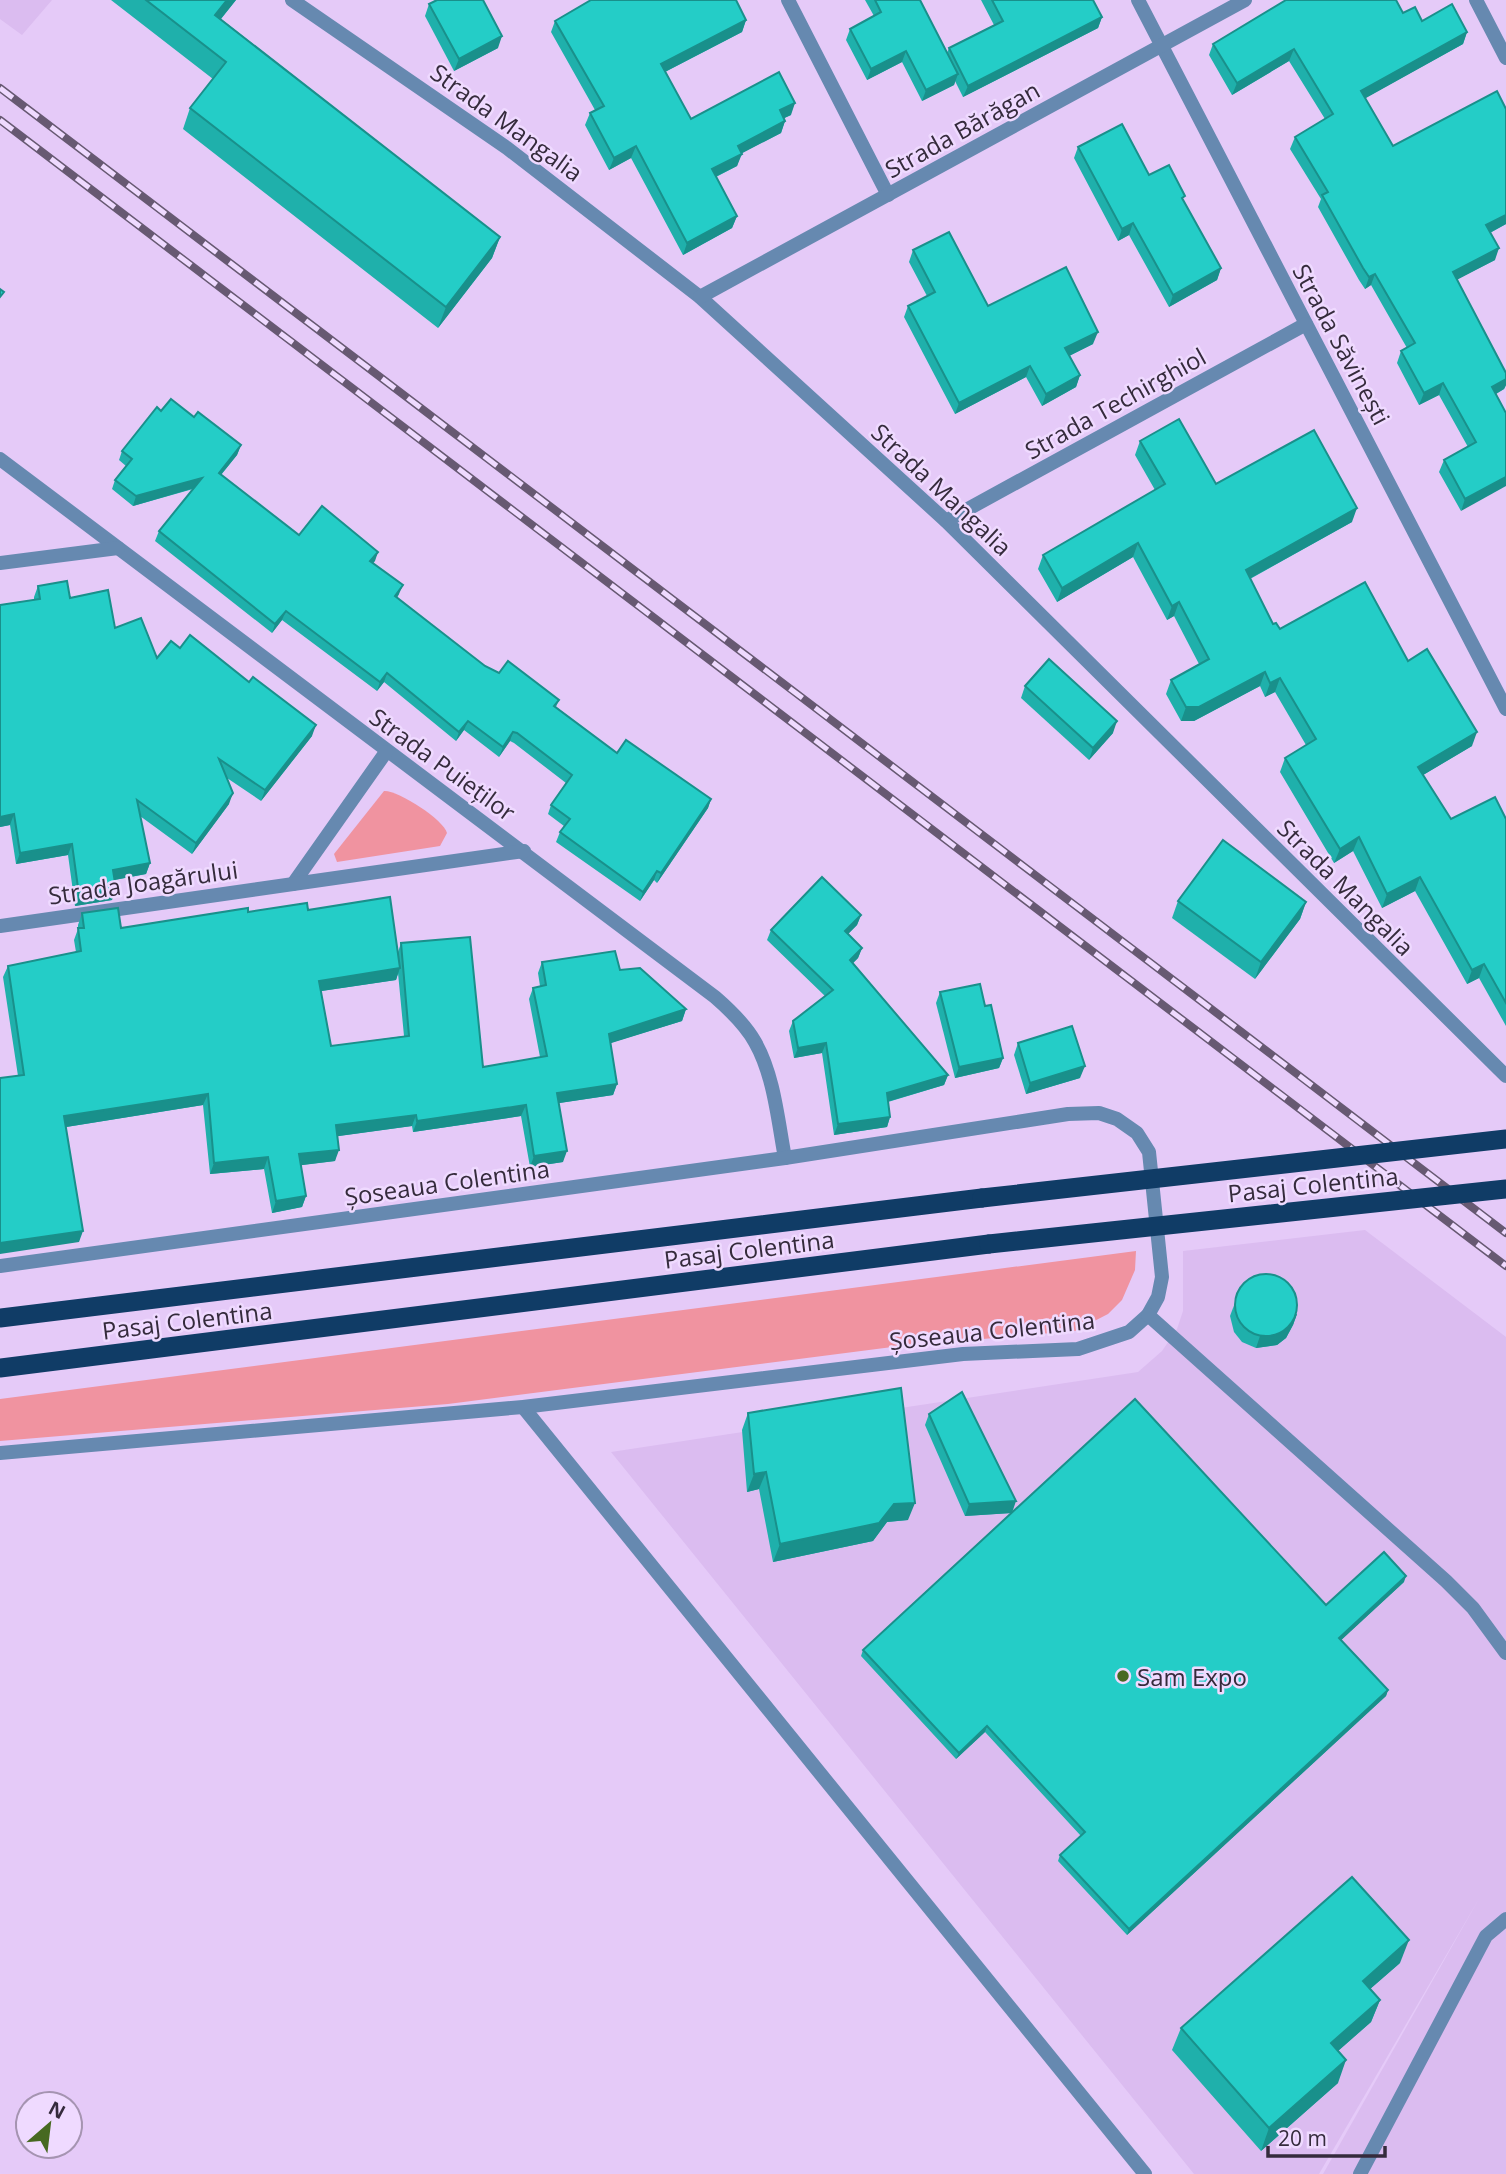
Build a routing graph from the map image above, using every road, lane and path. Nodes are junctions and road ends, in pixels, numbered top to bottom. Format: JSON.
{"nodes":[{"id":1,"x":292,"y":0,"type":"edge"},
{"id":2,"x":788,"y":0,"type":"edge"},
{"id":3,"x":1138,"y":0,"type":"edge"},
{"id":4,"x":1245,"y":0,"type":"edge"},
{"id":5,"x":1476,"y":0,"type":"edge"},
{"id":6,"x":1161,"y":47,"type":"junction"},
{"id":7,"x":1506,"y":58,"type":"edge"},
{"id":8,"x":888,"y":195,"type":"junction"},
{"id":9,"x":700,"y":297,"type":"junction"},
{"id":10,"x":1306,"y":324,"type":"junction"},
{"id":11,"x":0,"y":460,"type":"edge"},
{"id":12,"x":946,"y":521,"type":"junction"},
{"id":13,"x":118,"y":548,"type":"junction"},
{"id":14,"x":0,"y":563,"type":"edge"},
{"id":15,"x":1506,"y":709,"type":"edge"},
{"id":16,"x":386,"y":752,"type":"junction"},
{"id":17,"x":524,"y":851,"type":"junction"},
{"id":18,"x":293,"y":884,"type":"junction"},
{"id":19,"x":0,"y":926,"type":"edge"},
{"id":20,"x":1506,"y":1076,"type":"edge"},
{"id":21,"x":1506,"y":1139,"type":"edge"},
{"id":22,"x":785,"y":1158,"type":"junction"},
{"id":23,"x":1506,"y":1189,"type":"edge"},
{"id":24,"x":0,"y":1266,"type":"edge"},
{"id":25,"x":1147,"y":1315,"type":"junction"},
{"id":26,"x":0,"y":1318,"type":"edge"},
{"id":27,"x":0,"y":1368,"type":"edge"},
{"id":28,"x":523,"y":1407,"type":"junction"},
{"id":29,"x":0,"y":1452,"type":"edge"},
{"id":30,"x":1506,"y":1653,"type":"edge"},
{"id":31,"x":1506,"y":1919,"type":"edge"},
{"id":32,"x":1145,"y":2174,"type":"edge"},
{"id":33,"x":1360,"y":2174,"type":"edge"}],
"edges":[{"from":1,"to":9,"type":"street","name":"Strada Mangalia"},
{"from":2,"to":8,"type":"street"},
{"from":3,"to":6,"type":"street","name":"Strada Săvinești"},
{"from":4,"to":6,"type":"street","name":"Strada Bărăgan"},
{"from":5,"to":7,"type":"street"},
{"from":6,"to":8,"type":"street","name":"Strada Bărăgan"},
{"from":6,"to":10,"type":"street","name":"Strada Săvinești"},
{"from":8,"to":9,"type":"street","name":"Strada Bărăgan"},
{"from":9,"to":12,"type":"street","name":"Strada Mangalia"},
{"from":10,"to":12,"type":"street","name":"Strada Techirghiol"},
{"from":10,"to":15,"type":"street","name":"Strada Săvinești"},
{"from":11,"to":13,"type":"street","name":"Strada Puieților"},
{"from":12,"to":20,"type":"street","name":"Strada Mangalia"},
{"from":13,"to":14,"type":"street"},
{"from":13,"to":16,"type":"street","name":"Strada Puieților"},
{"from":16,"to":17,"type":"street","name":"Strada Puieților"},
{"from":16,"to":18,"type":"street"},
{"from":17,"to":18,"type":"street","name":"Strada Joagărului"},
{"from":17,"to":22,"type":"street","name":"Strada Puieților"},
{"from":18,"to":19,"type":"street","name":"Strada Joagărului"},
{"from":21,"to":26,"type":"highway","name":"Pasaj Colentina","bridge":true},
{"from":22,"to":24,"type":"street","name":"Șoseaua Colentina"},
{"from":22,"to":25,"type":"street","name":"Șoseaua Colentina"},
{"from":23,"to":27,"type":"highway","name":"Pasaj Colentina","bridge":true},
{"from":25,"to":28,"type":"street","name":"Șoseaua Colentina"},
{"from":25,"to":30,"type":"street"},
{"from":28,"to":29,"type":"street","name":"Șoseaua Colentina"},
{"from":28,"to":32,"type":"street"},
{"from":31,"to":33,"type":"street"}]}
